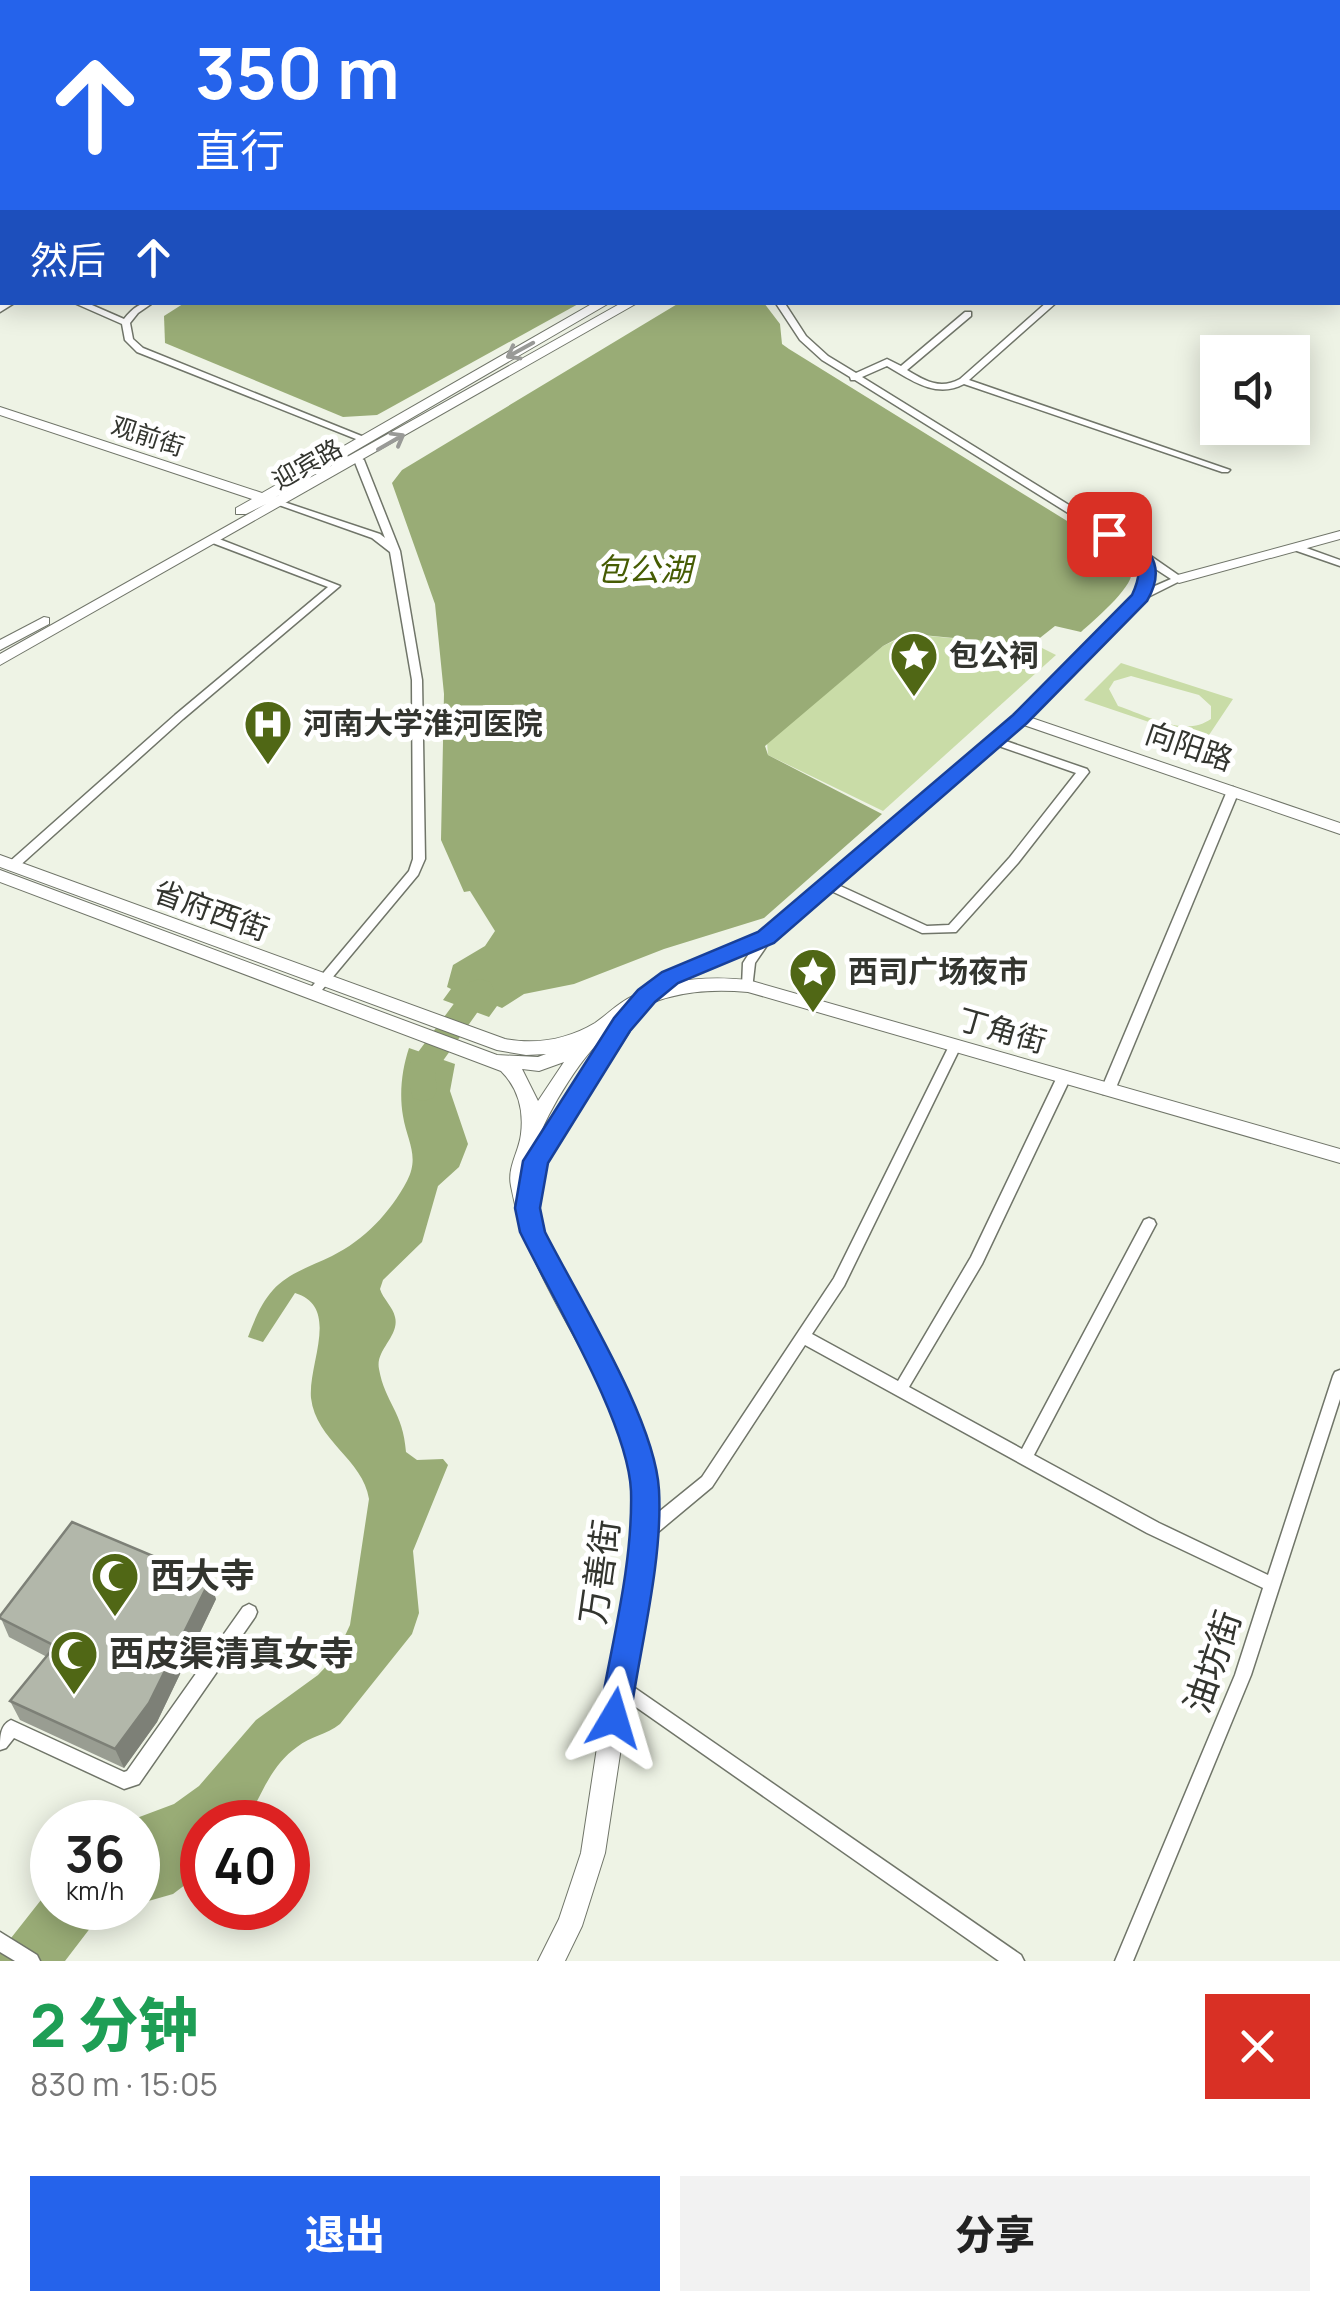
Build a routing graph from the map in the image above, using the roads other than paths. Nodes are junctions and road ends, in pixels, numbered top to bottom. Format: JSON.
{"nodes":[{"id":1,"x":83,"y":305,"type":"edge"},
{"id":2,"x":144,"y":305,"type":"edge"},
{"id":3,"x":600,"y":305,"type":"edge"},
{"id":4,"x":628,"y":305,"type":"edge"},
{"id":5,"x":780,"y":305,"type":"edge"},
{"id":6,"x":1051,"y":305,"type":"edge"},
{"id":7,"x":968,"y":314,"type":"dead end"},
{"id":8,"x":126,"y":324,"type":"junction"},
{"id":9,"x":902,"y":370,"type":"junction"},
{"id":10,"x":854,"y":378,"type":"junction"},
{"id":11,"x":963,"y":381,"type":"junction"},
{"id":12,"x":3,"y":414,"type":"edge"},
{"id":13,"x":364,"y":439,"type":"junction"},
{"id":14,"x":359,"y":460,"type":"junction"},
{"id":15,"x":1225,"y":470,"type":"dead end"},
{"id":16,"x":264,"y":498,"type":"junction"},
{"id":17,"x":281,"y":504,"type":"junction"},
{"id":18,"x":1340,"y":535,"type":"edge"},
{"id":19,"x":214,"y":540,"type":"junction"},
{"id":20,"x":1298,"y":548,"type":"junction"},
{"id":21,"x":395,"y":551,"type":"junction"},
{"id":22,"x":1141,"y":554,"type":"junction"},
{"id":23,"x":1340,"y":562,"type":"edge"},
{"id":24,"x":1179,"y":578,"type":"junction"},
{"id":25,"x":1140,"y":597,"type":"junction"},
{"id":26,"x":0,"y":646,"type":"edge"},
{"id":27,"x":0,"y":660,"type":"edge"},
{"id":28,"x":1023,"y":716,"type":"junction"},
{"id":29,"x":995,"y":741,"type":"junction"},
{"id":30,"x":1232,"y":791,"type":"junction"},
{"id":31,"x":1340,"y":818,"type":"edge"},
{"id":32,"x":1340,"y":828,"type":"edge"},
{"id":33,"x":3,"y":871,"type":"edge"},
{"id":34,"x":826,"y":884,"type":"junction"},
{"id":35,"x":766,"y":938,"type":"junction"},
{"id":36,"x":748,"y":986,"type":"junction"},
{"id":37,"x":318,"y":987,"type":"junction"},
{"id":38,"x":646,"y":996,"type":"junction"},
{"id":39,"x":613,"y":1023,"type":"junction"},
{"id":40,"x":955,"y":1046,"type":"junction"},
{"id":41,"x":584,"y":1048,"type":"junction"},
{"id":42,"x":511,"y":1055,"type":"junction"},
{"id":43,"x":1064,"y":1077,"type":"junction"},
{"id":44,"x":1108,"y":1090,"type":"junction"},
{"id":45,"x":542,"y":1113,"type":"junction"},
{"id":46,"x":531,"y":1153,"type":"junction"},
{"id":47,"x":1340,"y":1156,"type":"edge"},
{"id":48,"x":1149,"y":1224,"type":"dead end"},
{"id":49,"x":804,"y":1337,"type":"junction"},
{"id":50,"x":1340,"y":1376,"type":"edge"},
{"id":51,"x":900,"y":1390,"type":"junction"},
{"id":52,"x":1025,"y":1458,"type":"junction"},
{"id":53,"x":643,"y":1535,"type":"junction"},
{"id":54,"x":1270,"y":1584,"type":"junction"},
{"id":55,"x":249,"y":1612,"type":"dead end"},
{"id":56,"x":618,"y":1684,"type":"junction"},
{"id":57,"x":0,"y":1742,"type":"edge"},
{"id":58,"x":0,"y":1941,"type":"edge"},
{"id":59,"x":31,"y":1961,"type":"edge"},
{"id":60,"x":551,"y":1961,"type":"edge"},
{"id":61,"x":1014,"y":1961,"type":"edge"},
{"id":62,"x":1124,"y":1961,"type":"edge"}],
"edges":[{"from":1,"to":8,"type":"street"},
{"from":2,"to":8,"type":"street"},
{"from":3,"to":13,"type":"street","name":"迎宾路","one_way":true},
{"from":14,"to":4,"type":"street","name":"迎宾路","one_way":true},
{"from":5,"to":10,"type":"street"},
{"from":6,"to":11,"type":"street"},
{"from":7,"to":9,"type":"street"},
{"from":8,"to":13,"type":"street"},
{"from":9,"to":10,"type":"street"},
{"from":9,"to":11,"type":"street"},
{"from":10,"to":22,"type":"street"},
{"from":11,"to":15,"type":"street"},
{"from":12,"to":16,"type":"street","name":"观前街"},
{"from":13,"to":16,"type":"street","name":"迎宾路"},
{"from":14,"to":17,"type":"street","name":"迎宾路"},
{"from":14,"to":21,"type":"street"},
{"from":16,"to":17,"type":"street","name":"观前街"},
{"from":16,"to":26,"type":"street","name":"迎宾路"},
{"from":17,"to":19,"type":"street","name":"迎宾路"},
{"from":17,"to":21,"type":"street"},
{"from":18,"to":20,"type":"street"},
{"from":19,"to":27,"type":"street","name":"迎宾路"},
{"from":19,"to":33,"type":"street"},
{"from":20,"to":23,"type":"street"},
{"from":20,"to":24,"type":"street"},
{"from":21,"to":37,"type":"street"},
{"from":22,"to":24,"type":"street"},
{"from":22,"to":25,"type":"street"},
{"from":24,"to":25,"type":"street"},
{"from":25,"to":28,"type":"street"},
{"from":28,"to":29,"type":"street"},
{"from":28,"to":30,"type":"street","name":"向阳路"},
{"from":28,"to":31,"type":"street","name":"向阳路"},
{"from":29,"to":34,"type":"street"},
{"from":29,"to":34,"type":"street"},
{"from":30,"to":32,"type":"street","name":"向阳路"},
{"from":30,"to":44,"type":"street"},
{"from":33,"to":37,"type":"street","name":"省府西街"},
{"from":34,"to":35,"type":"street"},
{"from":35,"to":36,"type":"street"},
{"from":35,"to":38,"type":"street"},
{"from":36,"to":38,"type":"street","name":"丁角街"},
{"from":36,"to":40,"type":"street","name":"丁角街"},
{"from":37,"to":42,"type":"street","name":"省府西街"},
{"from":38,"to":39,"type":"street","name":"万善街"},
{"from":39,"to":41,"type":"street","name":"万善街"},
{"from":39,"to":42,"type":"street"},
{"from":39,"to":46,"type":"street","name":"万善街"},
{"from":40,"to":43,"type":"street","name":"丁角街"},
{"from":40,"to":49,"type":"street"},
{"from":41,"to":42,"type":"street"},
{"from":41,"to":45,"type":"street","name":"万善街"},
{"from":42,"to":45,"type":"street"},
{"from":42,"to":46,"type":"street"},
{"from":43,"to":44,"type":"street","name":"丁角街"},
{"from":43,"to":51,"type":"street"},
{"from":44,"to":47,"type":"street","name":"丁角街"},
{"from":45,"to":46,"type":"street"},
{"from":46,"to":53,"type":"street","name":"万善街"},
{"from":48,"to":52,"type":"street"},
{"from":49,"to":51,"type":"street"},
{"from":49,"to":53,"type":"street"},
{"from":50,"to":54,"type":"street","name":"油坊街"},
{"from":51,"to":52,"type":"street"},
{"from":52,"to":54,"type":"street"},
{"from":53,"to":56,"type":"street","name":"万善街"},
{"from":54,"to":62,"type":"street","name":"油坊街"},
{"from":55,"to":57,"type":"street"},
{"from":56,"to":60,"type":"street","name":"万善街"},
{"from":56,"to":61,"type":"street"},
{"from":58,"to":59,"type":"street"}]}
